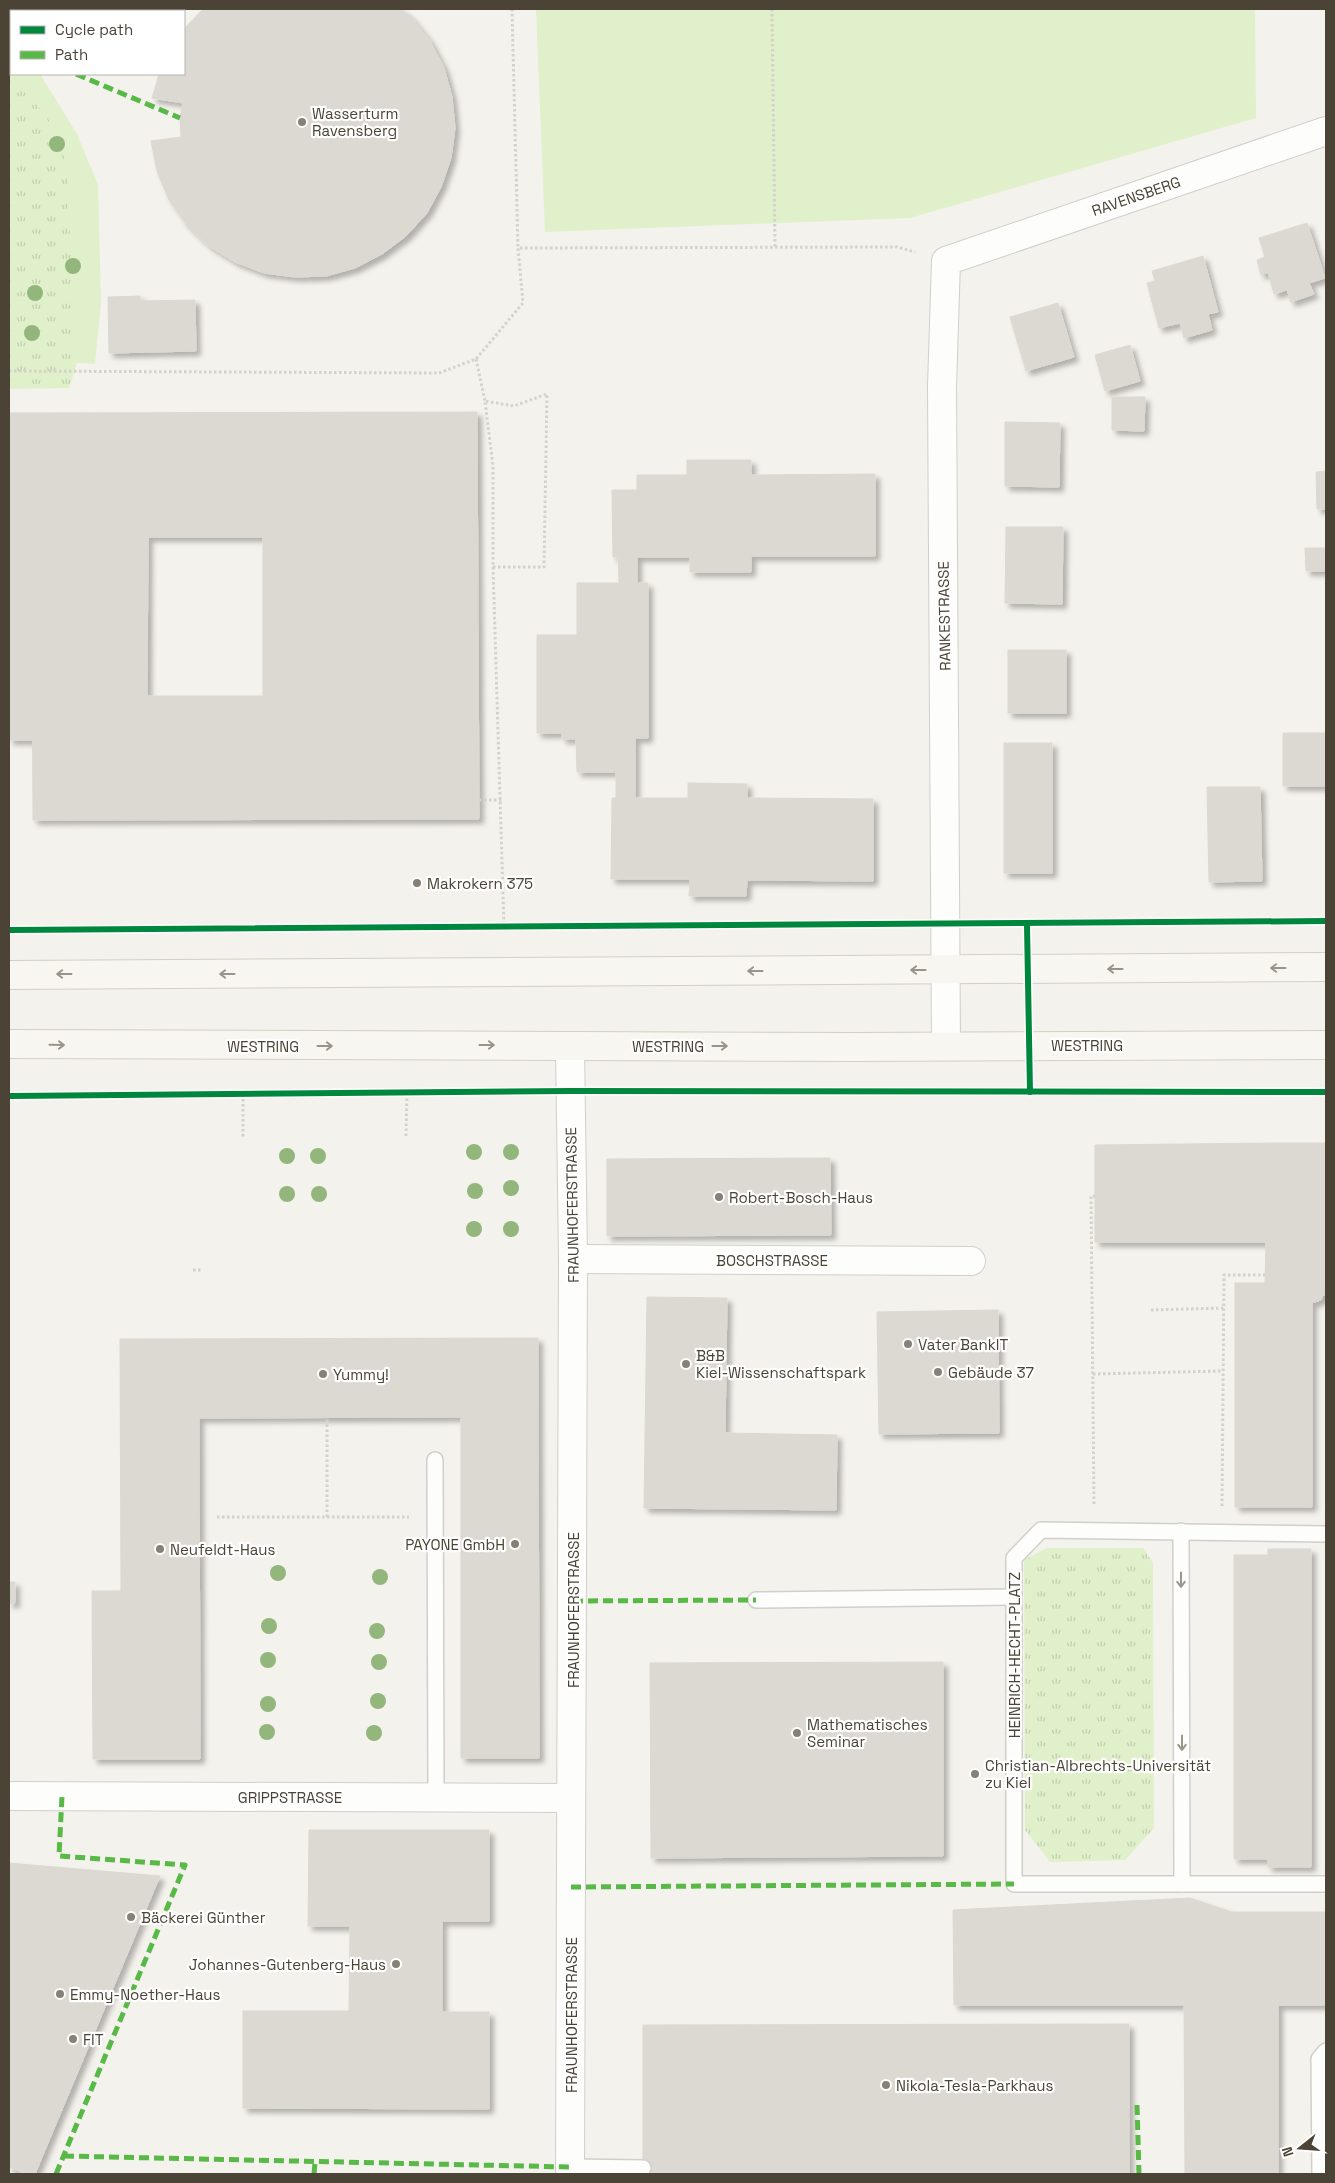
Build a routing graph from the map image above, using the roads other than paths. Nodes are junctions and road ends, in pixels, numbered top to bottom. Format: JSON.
{"nodes":[{"id":1,"x":1326,"y":131,"type":"edge"},
{"id":2,"x":946,"y":261,"type":"joint"},
{"id":3,"x":1326,"y":967,"type":"edge"},
{"id":4,"x":947,"y":970,"type":"junction"},
{"id":5,"x":9,"y":975,"type":"edge"},
{"id":6,"x":9,"y":1044,"type":"edge"},
{"id":7,"x":1326,"y":1045,"type":"edge"},
{"id":8,"x":570,"y":1046,"type":"junction"},
{"id":9,"x":946,"y":1046,"type":"junction"},
{"id":10,"x":574,"y":1259,"type":"junction"},
{"id":11,"x":971,"y":1261,"type":"dead end"},
{"id":12,"x":434,"y":1460,"type":"dead end"},
{"id":13,"x":1181,"y":1531,"type":"junction"},
{"id":14,"x":1326,"y":1534,"type":"edge"},
{"id":15,"x":1014,"y":1597,"type":"junction"},
{"id":16,"x":756,"y":1600,"type":"dead end"},
{"id":17,"x":9,"y":1796,"type":"edge"},
{"id":18,"x":436,"y":1798,"type":"junction"},
{"id":19,"x":571,"y":1798,"type":"junction"},
{"id":20,"x":1182,"y":1884,"type":"junction"},
{"id":21,"x":1326,"y":1884,"type":"edge"},
{"id":22,"x":1326,"y":2050,"type":"edge"},
{"id":23,"x":643,"y":2168,"type":"dead end"},
{"id":24,"x":570,"y":2171,"type":"edge"},
{"id":25,"x":1320,"y":2174,"type":"edge"}],
"edges":[{"from":1,"to":2,"type":"street","name":"RAVENSBERG"},
{"from":2,"to":4,"type":"street","name":"RANKESTRASSE"},
{"from":3,"to":4,"type":"main road","one_way":true},
{"from":4,"to":5,"type":"main road","one_way":true},
{"from":4,"to":9,"type":"street","name":"RANKESTRASSE"},
{"from":6,"to":8,"type":"main road","name":"WESTRING","one_way":true},
{"from":7,"to":9,"type":"main road","name":"WESTRING"},
{"from":8,"to":9,"type":"main road","name":"WESTRING","one_way":true},
{"from":8,"to":10,"type":"street","name":"FRAUNHOFERSTRASSE"},
{"from":10,"to":11,"type":"street","name":"BOSCHSTRASSE"},
{"from":10,"to":19,"type":"street","name":"FRAUNHOFERSTRASSE"},
{"from":12,"to":18,"type":"lane"},
{"from":13,"to":14,"type":"lane","name":"HEINRICH-HECHT-PLATZ"},
{"from":13,"to":15,"type":"lane","name":"HEINRICH-HECHT-PLATZ"},
{"from":13,"to":20,"type":"lane","one_way":true},
{"from":15,"to":16,"type":"lane"},
{"from":15,"to":20,"type":"lane","name":"HEINRICH-HECHT-PLATZ"},
{"from":17,"to":18,"type":"street","name":"GRIPPSTRASSE"},
{"from":18,"to":19,"type":"street","name":"GRIPPSTRASSE"},
{"from":19,"to":24,"type":"street","name":"FRAUNHOFERSTRASSE"},
{"from":20,"to":21,"type":"lane","name":"HEINRICH-HECHT-PLATZ"},
{"from":22,"to":25,"type":"lane"},
{"from":23,"to":24,"type":"lane"}]}
